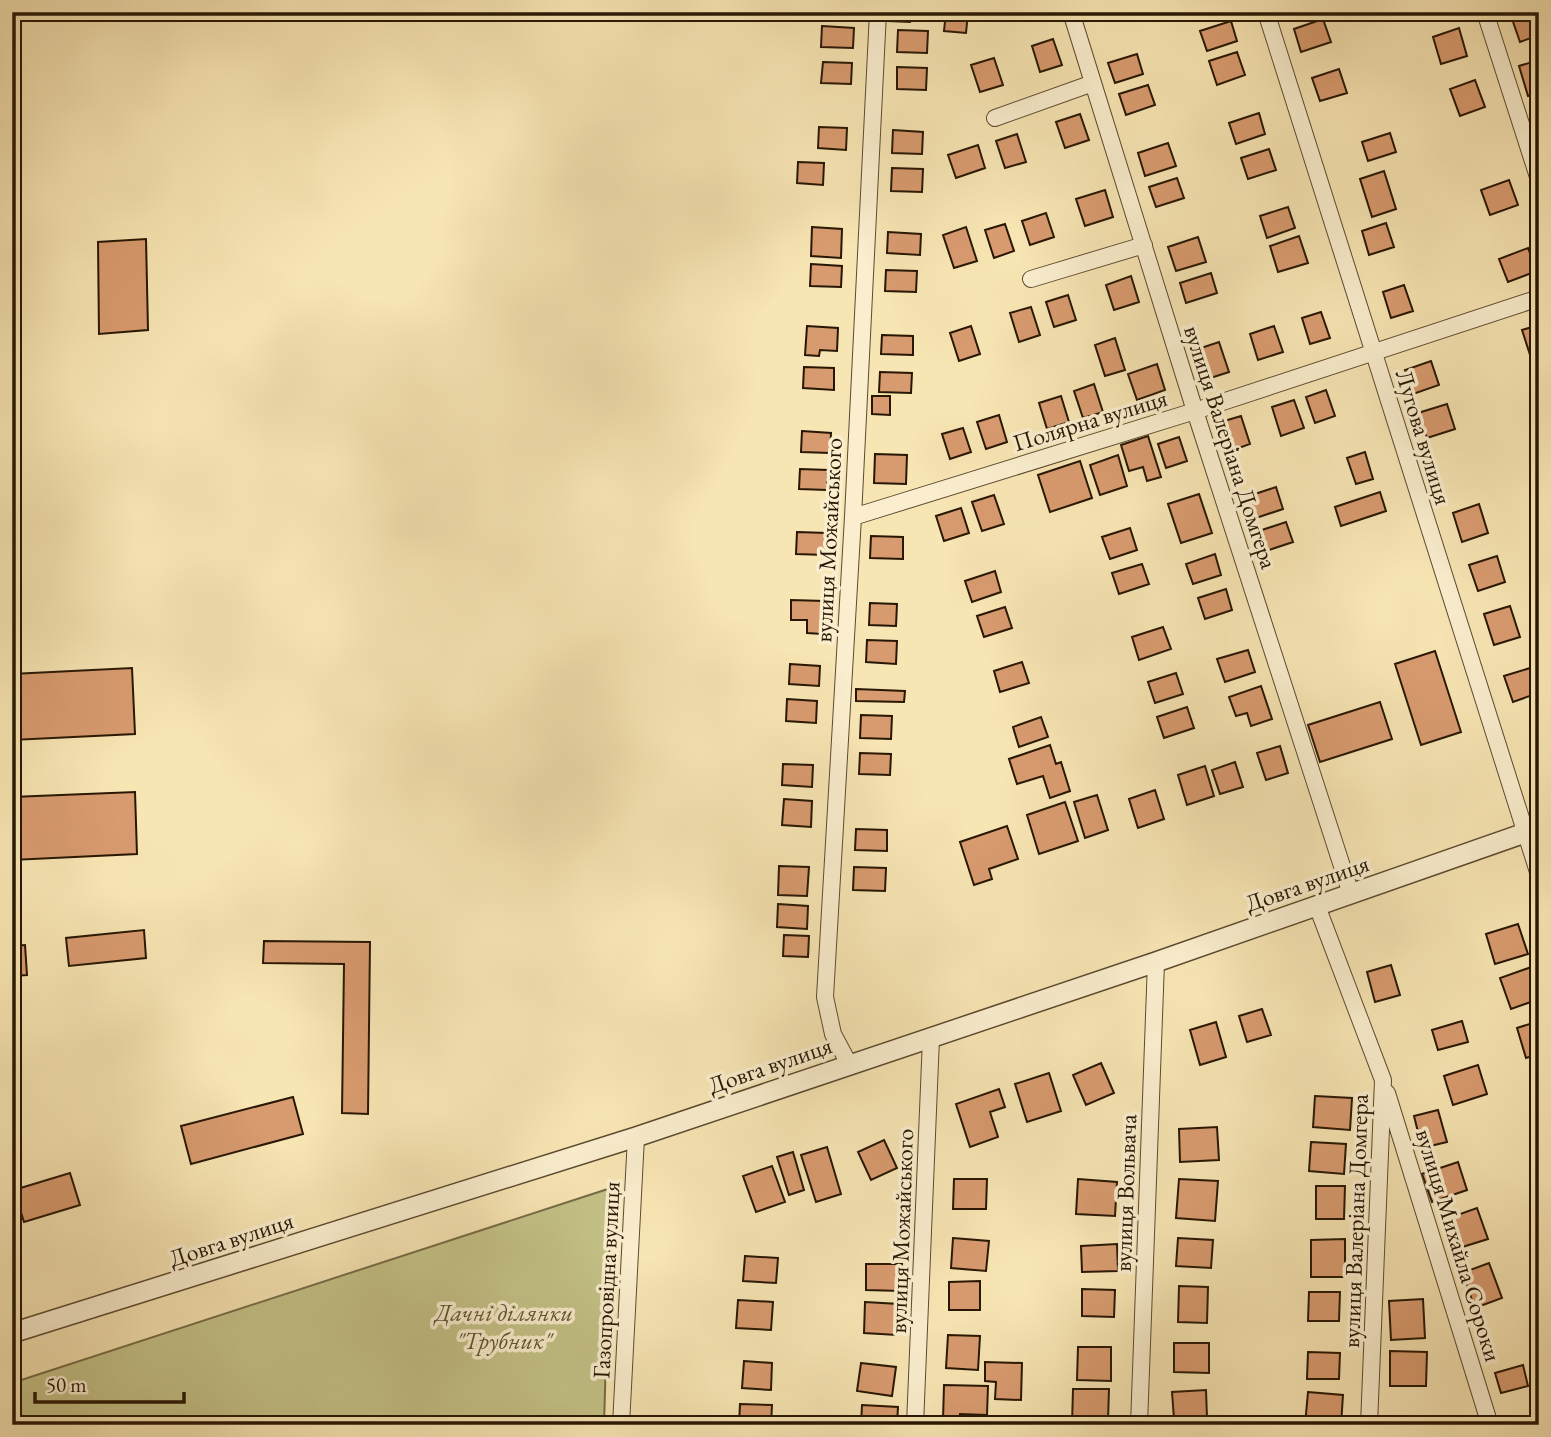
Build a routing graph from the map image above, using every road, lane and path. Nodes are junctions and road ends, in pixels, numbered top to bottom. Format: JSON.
{"nodes":[{"id":1,"x":878,"y":12,"type":"edge"},
{"id":2,"x":1071,"y":12,"type":"edge"},
{"id":3,"x":1266,"y":12,"type":"edge"},
{"id":4,"x":1485,"y":12,"type":"edge"},
{"id":5,"x":1093,"y":83,"type":"junction"},
{"id":6,"x":995,"y":118,"type":"dead end"},
{"id":7,"x":1539,"y":180,"type":"edge"},
{"id":8,"x":1143,"y":244,"type":"junction"},
{"id":9,"x":1031,"y":279,"type":"dead end"},
{"id":10,"x":1539,"y":298,"type":"edge"},
{"id":11,"x":1374,"y":352,"type":"junction"},
{"id":12,"x":1195,"y":411,"type":"junction"},
{"id":13,"x":853,"y":517,"type":"junction"},
{"id":14,"x":1532,"y":830,"type":"edge"},
{"id":15,"x":1539,"y":875,"type":"edge"},
{"id":16,"x":1351,"y":894,"type":"junction"},
{"id":17,"x":1317,"y":906,"type":"junction"},
{"id":18,"x":1156,"y":962,"type":"junction"},
{"id":19,"x":932,"y":1038,"type":"junction"},
{"id":20,"x":849,"y":1064,"type":"junction"},
{"id":21,"x":1383,"y":1080,"type":"junction"},
{"id":22,"x":636,"y":1137,"type":"junction"},
{"id":23,"x":12,"y":1333,"type":"edge"},
{"id":24,"x":621,"y":1425,"type":"edge"},
{"id":25,"x":915,"y":1425,"type":"edge"},
{"id":26,"x":1139,"y":1425,"type":"edge"},
{"id":27,"x":1369,"y":1425,"type":"edge"},
{"id":28,"x":1490,"y":1425,"type":"edge"}],
"edges":[{"from":1,"to":13,"type":"street","name":"вулиця Можайського"},
{"from":2,"to":5,"type":"street","name":"вулиця Валеріана Домгера"},
{"from":3,"to":11,"type":"street","name":"Лугова вулиця"},
{"from":4,"to":7,"type":"street"},
{"from":5,"to":6,"type":"street"},
{"from":5,"to":8,"type":"street","name":"вулиця Валеріана Домгера"},
{"from":8,"to":9,"type":"street"},
{"from":8,"to":12,"type":"street","name":"вулиця Валеріана Домгера"},
{"from":10,"to":11,"type":"street","name":"Полярна вулиця"},
{"from":11,"to":12,"type":"street","name":"Полярна вулиця"},
{"from":11,"to":14,"type":"street","name":"Лугова вулиця"},
{"from":12,"to":13,"type":"street","name":"Полярна вулиця"},
{"from":12,"to":16,"type":"street","name":"вулиця Валеріана Домгера"},
{"from":13,"to":20,"type":"street","name":"вулиця Можайського"},
{"from":14,"to":15,"type":"street","name":"Лугова вулиця"},
{"from":14,"to":16,"type":"street","name":"Довга вулиця"},
{"from":16,"to":17,"type":"street","name":"Довга вулиця"},
{"from":17,"to":18,"type":"street","name":"Довга вулиця"},
{"from":17,"to":21,"type":"street","name":"вулиця Валеріана Домгера"},
{"from":18,"to":19,"type":"street","name":"Довга вулиця"},
{"from":18,"to":26,"type":"street","name":"вулиця Вольвача"},
{"from":19,"to":20,"type":"street","name":"Довга вулиця"},
{"from":19,"to":25,"type":"street","name":"вулиця Можайського"},
{"from":20,"to":22,"type":"street","name":"Довга вулиця"},
{"from":21,"to":27,"type":"street","name":"вулиця Валеріана Домгера"},
{"from":21,"to":28,"type":"street","name":"вулиця Михайла Сороки"},
{"from":22,"to":23,"type":"street","name":"Довга вулиця"},
{"from":22,"to":24,"type":"street","name":"Газопровідна вулиця"}]}
